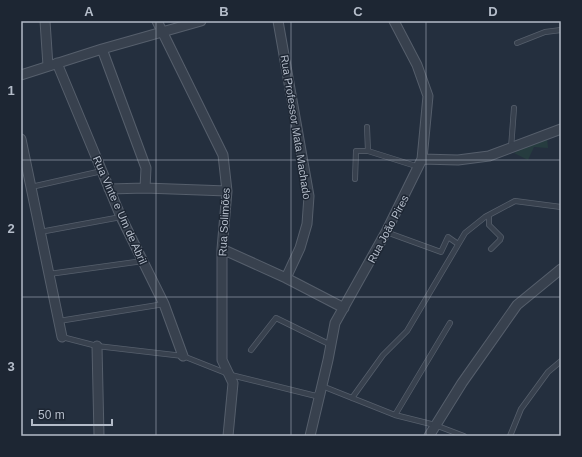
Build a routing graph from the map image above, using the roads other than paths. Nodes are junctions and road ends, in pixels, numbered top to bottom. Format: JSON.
{"nodes":[{"id":1,"x":45,"y":21,"type":"edge"},
{"id":2,"x":157,"y":21,"type":"edge"},
{"id":3,"x":202,"y":21,"type":"edge"},
{"id":4,"x":278,"y":21,"type":"edge"},
{"id":5,"x":394,"y":21,"type":"edge"},
{"id":6,"x":561,"y":30,"type":"edge"},
{"id":7,"x":162,"y":32,"type":"junction"},
{"id":8,"x":517,"y":43,"type":"dead end"},
{"id":9,"x":102,"y":49,"type":"junction"},
{"id":10,"x":57,"y":63,"type":"junction"},
{"id":11,"x":48,"y":66,"type":"junction"},
{"id":12,"x":21,"y":76,"type":"edge"},
{"id":13,"x":514,"y":108,"type":"dead end"},
{"id":14,"x":367,"y":127,"type":"dead end"},
{"id":15,"x":561,"y":129,"type":"edge"},
{"id":16,"x":21,"y":139,"type":"edge"},
{"id":17,"x":510,"y":149,"type":"junction"},
{"id":18,"x":368,"y":151,"type":"junction"},
{"id":19,"x":421,"y":163,"type":"junction"},
{"id":20,"x":102,"y":171,"type":"junction"},
{"id":21,"x":355,"y":178,"type":"dead end"},
{"id":22,"x":31,"y":187,"type":"junction"},
{"id":23,"x":145,"y":188,"type":"junction"},
{"id":24,"x":109,"y":189,"type":"junction"},
{"id":25,"x":227,"y":191,"type":"junction"},
{"id":26,"x":561,"y":207,"type":"edge"},
{"id":27,"x":489,"y":215,"type":"junction"},
{"id":28,"x":121,"y":217,"type":"junction"},
{"id":29,"x":40,"y":232,"type":"junction"},
{"id":30,"x":386,"y":232,"type":"junction"},
{"id":31,"x":458,"y":244,"type":"junction"},
{"id":32,"x":222,"y":249,"type":"junction"},
{"id":33,"x":491,"y":249,"type":"dead end"},
{"id":34,"x":143,"y":261,"type":"junction"},
{"id":35,"x":561,"y":269,"type":"edge"},
{"id":36,"x":49,"y":274,"type":"junction"},
{"id":37,"x":286,"y":278,"type":"junction"},
{"id":38,"x":164,"y":304,"type":"junction"},
{"id":39,"x":344,"y":308,"type":"junction"},
{"id":40,"x":58,"y":321,"type":"junction"},
{"id":41,"x":450,"y":323,"type":"dead end"},
{"id":42,"x":62,"y":337,"type":"joint"},
{"id":43,"x":331,"y":345,"type":"junction"},
{"id":44,"x":97,"y":346,"type":"junction"},
{"id":45,"x":251,"y":350,"type":"dead end"},
{"id":46,"x":183,"y":356,"type":"junction"},
{"id":47,"x":561,"y":361,"type":"edge"},
{"id":48,"x":231,"y":375,"type":"junction"},
{"id":49,"x":322,"y":386,"type":"junction"},
{"id":50,"x":352,"y":398,"type":"junction"},
{"id":51,"x":395,"y":415,"type":"junction"},
{"id":52,"x":435,"y":425,"type":"junction"},
{"id":53,"x":99,"y":436,"type":"edge"},
{"id":54,"x":228,"y":436,"type":"edge"},
{"id":55,"x":310,"y":436,"type":"edge"},
{"id":56,"x":429,"y":436,"type":"edge"},
{"id":57,"x":464,"y":436,"type":"edge"},
{"id":58,"x":510,"y":436,"type":"edge"}],
"edges":[{"from":1,"to":11,"type":"street"},
{"from":2,"to":7,"type":"street","name":"Rua Solimões"},
{"from":3,"to":7,"type":"street"},
{"from":4,"to":37,"type":"street","name":"Rua Professor Mata Machado"},
{"from":5,"to":19,"type":"street","name":"Rua João Pires"},
{"from":6,"to":8,"type":"lane"},
{"from":7,"to":9,"type":"street"},
{"from":7,"to":25,"type":"street","name":"Rua Solimões"},
{"from":9,"to":10,"type":"street"},
{"from":9,"to":23,"type":"street"},
{"from":10,"to":11,"type":"street"},
{"from":10,"to":20,"type":"street","name":"Rua Vinte e Um de Abril"},
{"from":11,"to":12,"type":"street"},
{"from":13,"to":17,"type":"lane"},
{"from":14,"to":18,"type":"lane"},
{"from":15,"to":17,"type":"street"},
{"from":16,"to":22,"type":"street"},
{"from":17,"to":19,"type":"street"},
{"from":18,"to":19,"type":"lane"},
{"from":18,"to":21,"type":"lane"},
{"from":19,"to":30,"type":"street","name":"Rua João Pires"},
{"from":20,"to":22,"type":"lane"},
{"from":20,"to":24,"type":"street","name":"Rua Vinte e Um de Abril"},
{"from":22,"to":29,"type":"street"},
{"from":23,"to":24,"type":"street"},
{"from":23,"to":25,"type":"street"},
{"from":24,"to":28,"type":"street","name":"Rua Vinte e Um de Abril"},
{"from":25,"to":32,"type":"street","name":"Rua Solimões"},
{"from":26,"to":27,"type":"lane"},
{"from":27,"to":31,"type":"lane"},
{"from":27,"to":33,"type":"lane"},
{"from":28,"to":29,"type":"lane"},
{"from":28,"to":34,"type":"street","name":"Rua Vinte e Um de Abril"},
{"from":29,"to":36,"type":"street"},
{"from":30,"to":31,"type":"lane"},
{"from":30,"to":39,"type":"street","name":"Rua João Pires"},
{"from":31,"to":50,"type":"lane"},
{"from":32,"to":37,"type":"street"},
{"from":32,"to":48,"type":"street","name":"Rua Solimões"},
{"from":34,"to":36,"type":"lane"},
{"from":34,"to":38,"type":"street","name":"Rua Vinte e Um de Abril"},
{"from":35,"to":52,"type":"street"},
{"from":36,"to":40,"type":"street"},
{"from":37,"to":39,"type":"street"},
{"from":38,"to":40,"type":"lane"},
{"from":38,"to":46,"type":"street","name":"Rua Vinte e Um de Abril"},
{"from":39,"to":43,"type":"street","name":"Rua João Pires"},
{"from":40,"to":42,"type":"street"},
{"from":41,"to":51,"type":"lane"},
{"from":42,"to":44,"type":"lane"},
{"from":43,"to":45,"type":"lane"},
{"from":43,"to":49,"type":"street","name":"Rua João Pires"},
{"from":44,"to":46,"type":"lane"},
{"from":44,"to":53,"type":"street"},
{"from":46,"to":48,"type":"lane"},
{"from":47,"to":58,"type":"lane"},
{"from":48,"to":49,"type":"lane"},
{"from":48,"to":54,"type":"street","name":"Rua Solimões"},
{"from":49,"to":50,"type":"lane"},
{"from":49,"to":55,"type":"street","name":"Rua João Pires"},
{"from":50,"to":51,"type":"lane"},
{"from":51,"to":52,"type":"lane"},
{"from":52,"to":56,"type":"street"},
{"from":52,"to":57,"type":"lane"}]}
